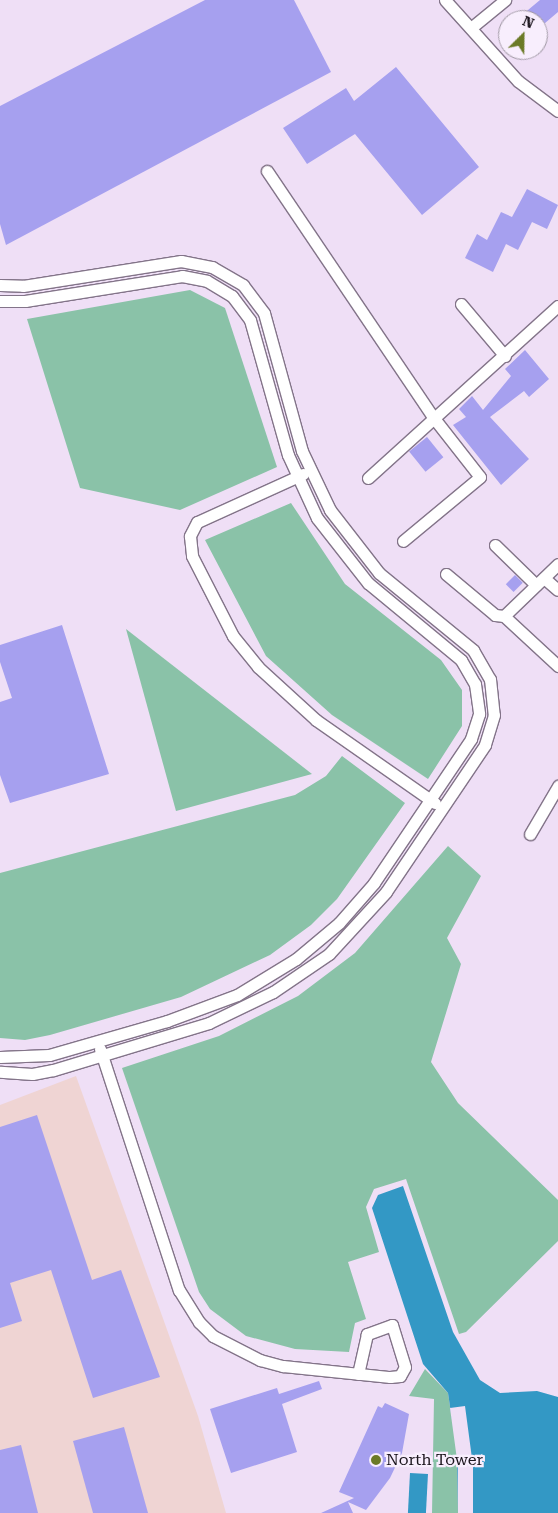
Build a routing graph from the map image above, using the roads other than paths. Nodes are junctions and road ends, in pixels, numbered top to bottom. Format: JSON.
{"nodes":[{"id":1,"x":445,"y":0,"type":"edge"},
{"id":2,"x":504,"y":0,"type":"edge"},
{"id":3,"x":472,"y":27,"type":"junction"},
{"id":4,"x":558,"y":111,"type":"edge"},
{"id":5,"x":267,"y":171,"type":"dead end"},
{"id":6,"x":0,"y":285,"type":"edge"},
{"id":7,"x":0,"y":301,"type":"edge"},
{"id":8,"x":460,"y":304,"type":"dead end"},
{"id":9,"x":558,"y":306,"type":"edge"},
{"id":10,"x":505,"y":356,"type":"junction"},
{"id":11,"x":433,"y":417,"type":"junction"},
{"id":12,"x":295,"y":423,"type":"junction"},
{"id":13,"x":280,"y":426,"type":"junction"},
{"id":14,"x":310,"y":471,"type":"junction"},
{"id":15,"x":296,"y":477,"type":"junction"},
{"id":16,"x":368,"y":478,"type":"dead end"},
{"id":17,"x":403,"y":541,"type":"dead end"},
{"id":18,"x":495,"y":545,"type":"dead end"},
{"id":19,"x":558,"y":564,"type":"edge"},
{"id":20,"x":446,"y":574,"type":"dead end"},
{"id":21,"x":540,"y":582,"type":"junction"},
{"id":22,"x":558,"y":590,"type":"edge"},
{"id":23,"x":504,"y":616,"type":"junction"},
{"id":24,"x":558,"y":666,"type":"edge"},
{"id":25,"x":558,"y":786,"type":"edge"},
{"id":26,"x":430,"y":800,"type":"junction"},
{"id":27,"x":443,"y":808,"type":"junction"},
{"id":28,"x":530,"y":834,"type":"dead end"},
{"id":29,"x":97,"y":1042,"type":"junction"},
{"id":30,"x":102,"y":1056,"type":"junction"},
{"id":31,"x":0,"y":1057,"type":"edge"},
{"id":32,"x":0,"y":1072,"type":"edge"},
{"id":33,"x":358,"y":1374,"type":"junction"}],
"edges":[{"from":1,"to":3,"type":"street"},
{"from":2,"to":3,"type":"street"},
{"from":3,"to":4,"type":"street"},
{"from":5,"to":11,"type":"street"},
{"from":6,"to":12,"type":"street"},
{"from":7,"to":13,"type":"street"},
{"from":8,"to":10,"type":"street"},
{"from":9,"to":10,"type":"street"},
{"from":10,"to":11,"type":"street"},
{"from":11,"to":16,"type":"street"},
{"from":11,"to":17,"type":"street"},
{"from":12,"to":13,"type":"street"},
{"from":12,"to":14,"type":"street"},
{"from":13,"to":15,"type":"street"},
{"from":14,"to":15,"type":"street"},
{"from":14,"to":27,"type":"street"},
{"from":15,"to":26,"type":"street"},
{"from":15,"to":26,"type":"street"},
{"from":18,"to":21,"type":"street"},
{"from":19,"to":21,"type":"street"},
{"from":20,"to":23,"type":"street"},
{"from":21,"to":22,"type":"street"},
{"from":21,"to":23,"type":"street"},
{"from":23,"to":24,"type":"street"},
{"from":25,"to":28,"type":"street"},
{"from":26,"to":27,"type":"street"},
{"from":26,"to":29,"type":"street"},
{"from":27,"to":30,"type":"street"},
{"from":29,"to":30,"type":"street"},
{"from":29,"to":31,"type":"street"},
{"from":30,"to":32,"type":"street"},
{"from":30,"to":33,"type":"street"},
{"from":33,"to":33,"type":"street"}]}
